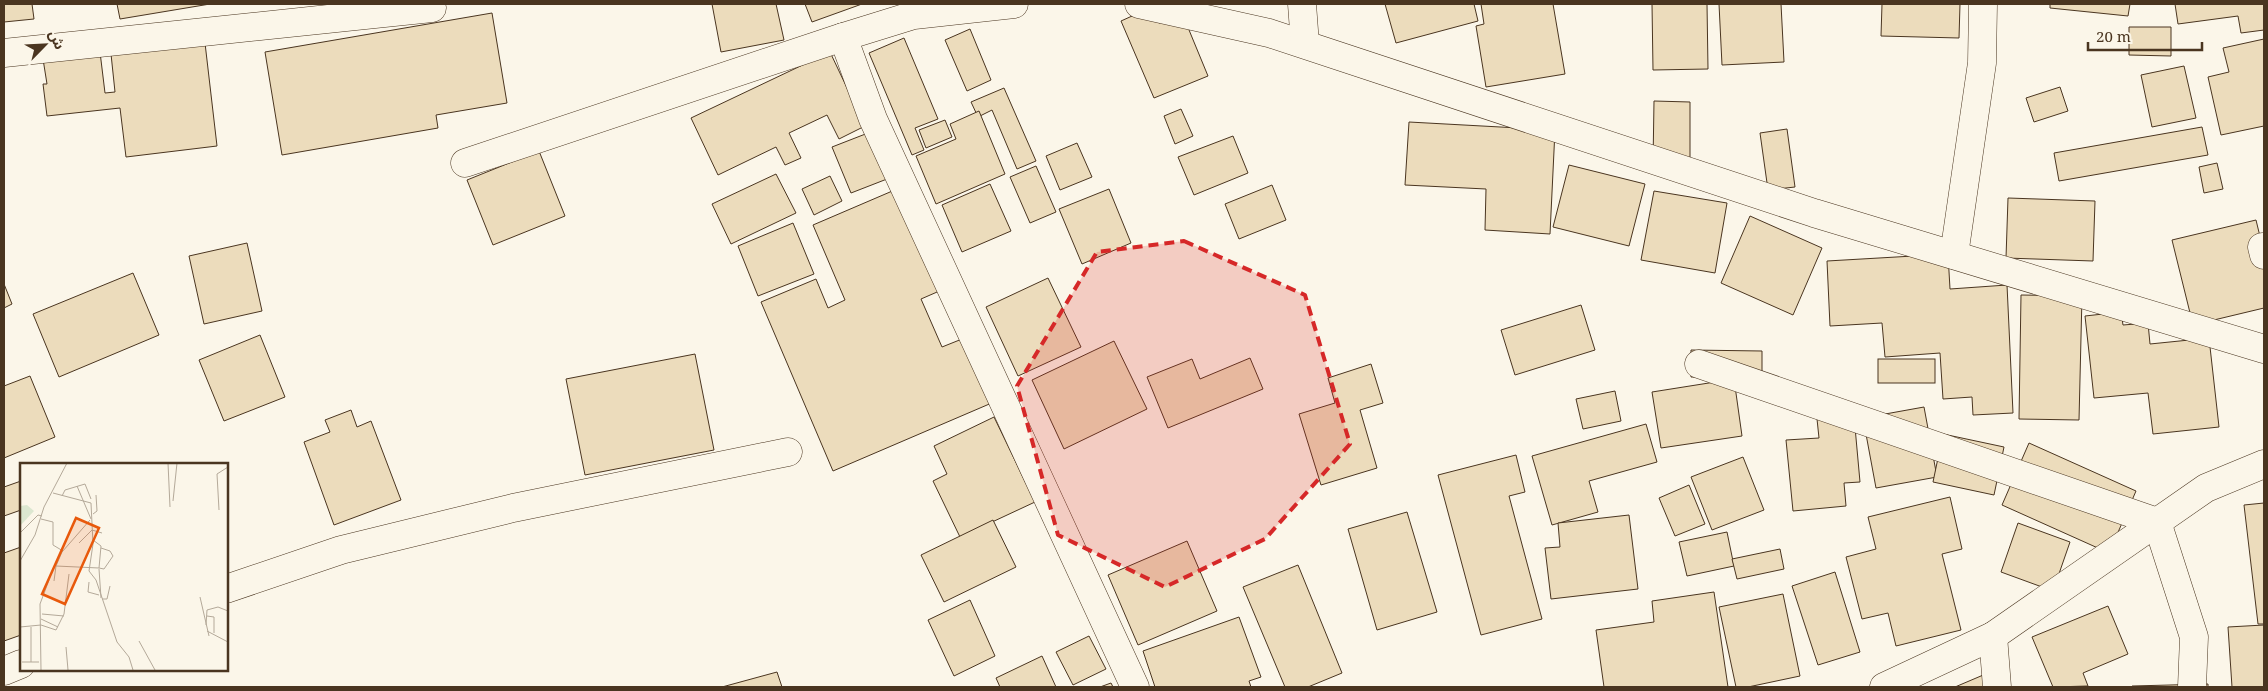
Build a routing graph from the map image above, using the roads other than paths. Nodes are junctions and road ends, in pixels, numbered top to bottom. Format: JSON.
{"nodes":[{"id":1,"x":1014,"y":4,"type":"edge"},
{"id":2,"x":1139,"y":4,"type":"edge"},
{"id":3,"x":1302,"y":4,"type":"edge"},
{"id":4,"x":1983,"y":4,"type":"edge"},
{"id":5,"x":432,"y":8,"type":"dead end"},
{"id":6,"x":843,"y":36,"type":"junction"},
{"id":7,"x":1305,"y":44,"type":"junction"},
{"id":8,"x":4,"y":53,"type":"edge"},
{"id":9,"x":465,"y":163,"type":"dead end"},
{"id":10,"x":1954,"y":255,"type":"junction"},
{"id":11,"x":2264,"y":349,"type":"edge"},
{"id":12,"x":1698,"y":364,"type":"dead end"},
{"id":13,"x":788,"y":452,"type":"dead end"},
{"id":14,"x":2264,"y":464,"type":"edge"},
{"id":15,"x":2157,"y":522,"type":"junction"},
{"id":16,"x":228,"y":588,"type":"edge"},
{"id":17,"x":1993,"y":636,"type":"junction"},
{"id":18,"x":20,"y":664,"type":"edge"},
{"id":19,"x":4,"y":671,"type":"edge"},
{"id":20,"x":1895,"y":685,"type":"edge"},
{"id":21,"x":1135,"y":687,"type":"edge"},
{"id":22,"x":1997,"y":687,"type":"edge"},
{"id":23,"x":2192,"y":687,"type":"edge"}],
"edges":[{"from":1,"to":6,"type":"street"},
{"from":2,"to":7,"type":"street"},
{"from":3,"to":7,"type":"street"},
{"from":4,"to":10,"type":"street"},
{"from":5,"to":8,"type":"street"},
{"from":6,"to":9,"type":"street"},
{"from":6,"to":21,"type":"street"},
{"from":7,"to":10,"type":"street"},
{"from":10,"to":11,"type":"street"},
{"from":12,"to":15,"type":"street"},
{"from":13,"to":16,"type":"street"},
{"from":14,"to":15,"type":"street"},
{"from":15,"to":17,"type":"street"},
{"from":15,"to":23,"type":"street"},
{"from":17,"to":20,"type":"street"},
{"from":17,"to":22,"type":"street"},
{"from":18,"to":19,"type":"street"}]}
